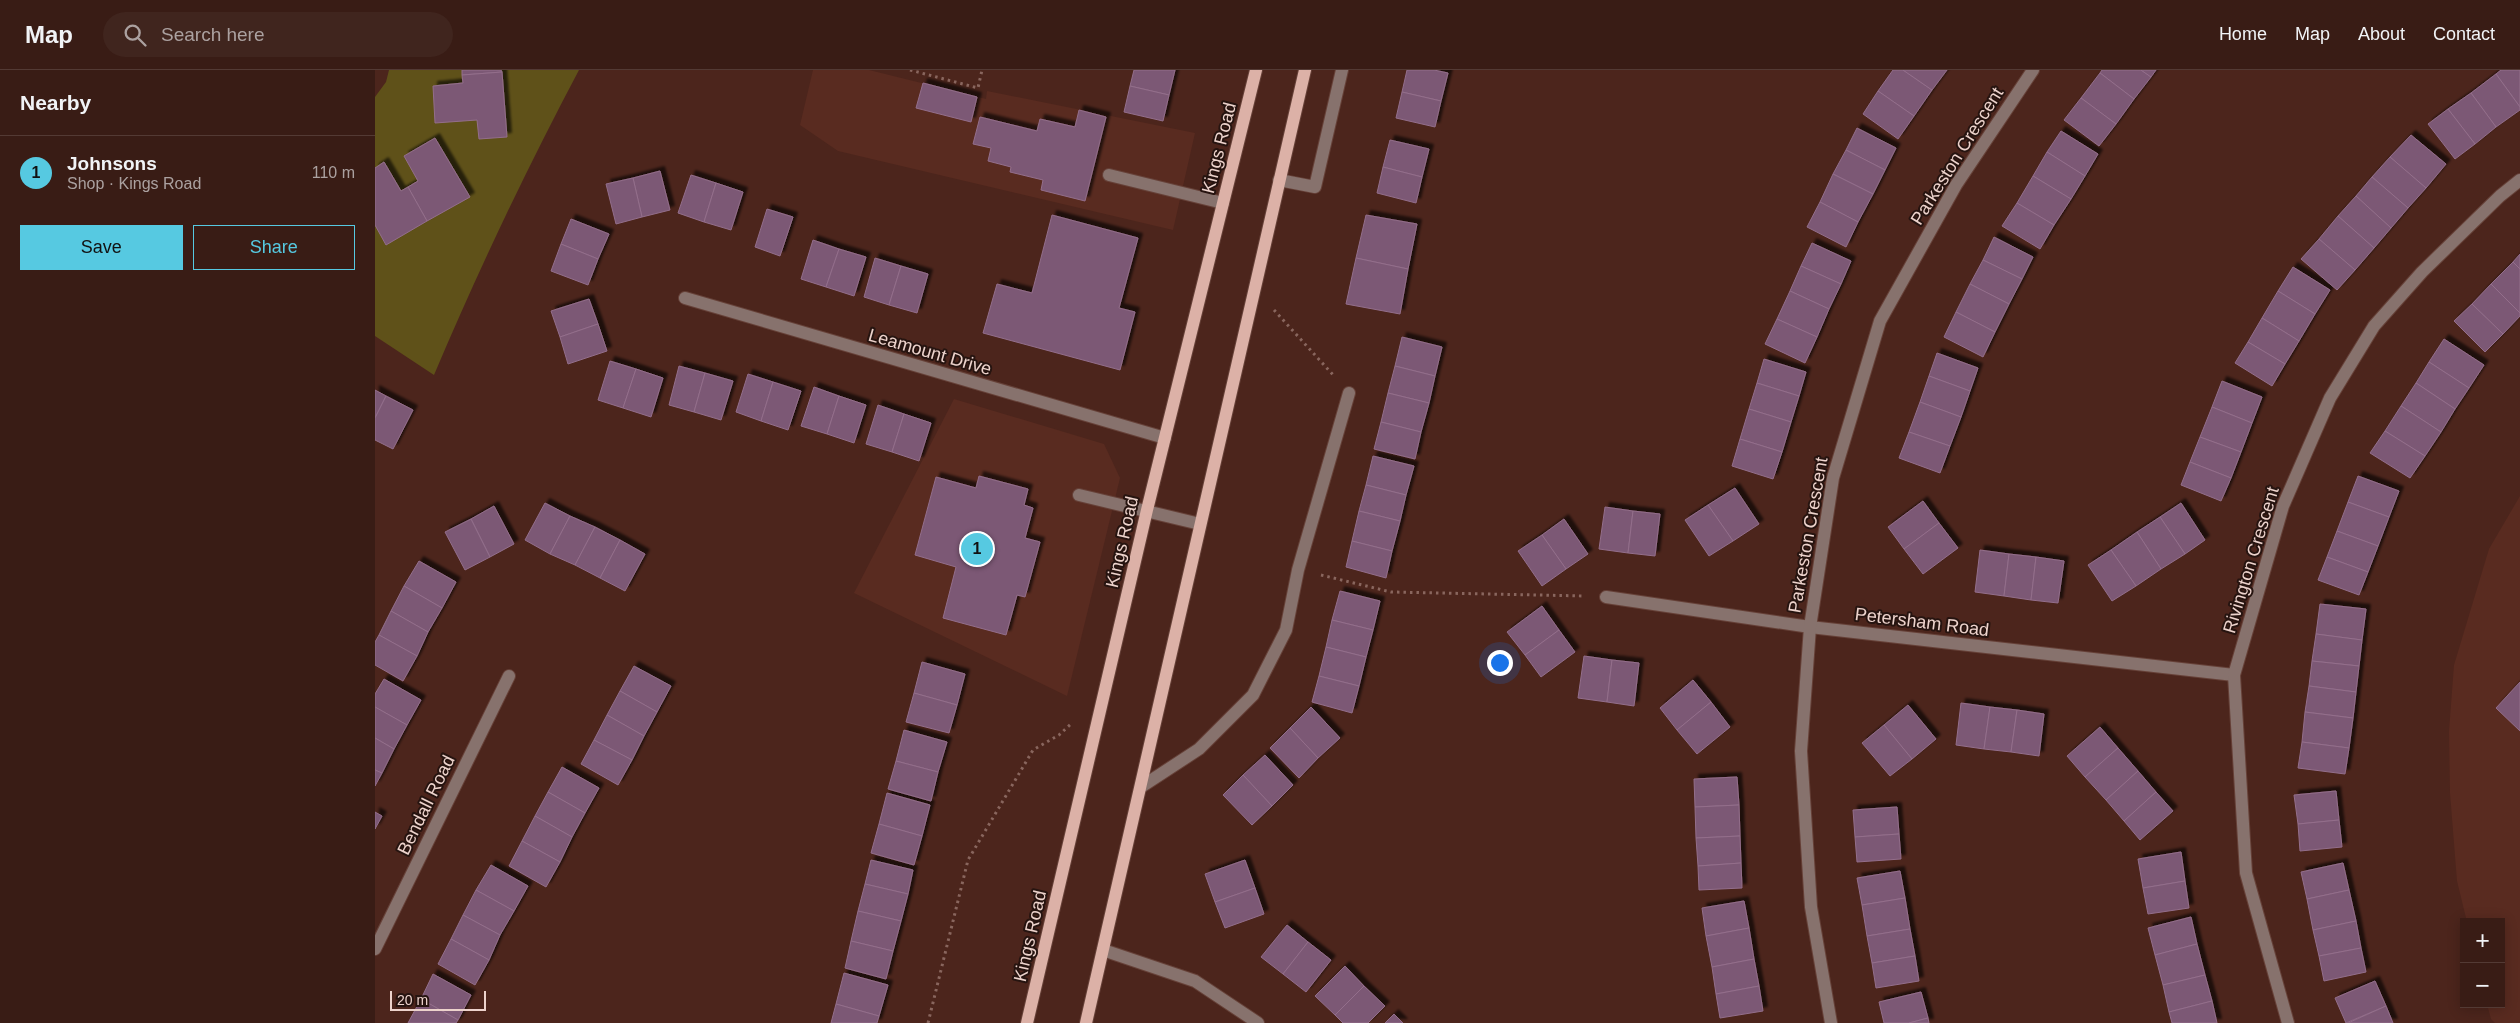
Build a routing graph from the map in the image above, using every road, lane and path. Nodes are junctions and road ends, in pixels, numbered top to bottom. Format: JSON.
{"nodes":[{"id":1,"x":910,"y":70,"type":"edge"},
{"id":2,"x":982,"y":70,"type":"edge"},
{"id":3,"x":1256,"y":70,"type":"edge"},
{"id":4,"x":1305,"y":70,"type":"edge"},
{"id":5,"x":1342,"y":70,"type":"edge"},
{"id":6,"x":2033,"y":70,"type":"edge"},
{"id":7,"x":1109,"y":175,"type":"dead end"},
{"id":8,"x":1279,"y":180,"type":"junction"},
{"id":9,"x":2520,"y":180,"type":"edge"},
{"id":10,"x":1223,"y":203,"type":"junction"},
{"id":11,"x":1255,"y":288,"type":"junction"},
{"id":12,"x":685,"y":298,"type":"dead end"},
{"id":13,"x":1349,"y":393,"type":"joint"},
{"id":14,"x":1165,"y":438,"type":"junction"},
{"id":15,"x":1079,"y":494,"type":"dead end"},
{"id":16,"x":1147,"y":510,"type":"junction"},
{"id":17,"x":1200,"y":524,"type":"junction"},
{"id":18,"x":1298,"y":570,"type":"junction"},
{"id":19,"x":1606,"y":597,"type":"joint"},
{"id":20,"x":1810,"y":627,"type":"junction"},
{"id":21,"x":2234,"y":675,"type":"junction"},
{"id":22,"x":509,"y":676,"type":"dead end"},
{"id":23,"x":1104,"y":694,"type":"junction"},
{"id":24,"x":1141,"y":787,"type":"junction"},
{"id":25,"x":375,"y":949,"type":"edge"},
{"id":26,"x":1103,"y":950,"type":"junction"},
{"id":27,"x":928,"y":1023,"type":"edge"},
{"id":28,"x":1027,"y":1023,"type":"edge"},
{"id":29,"x":1086,"y":1023,"type":"edge"},
{"id":30,"x":1258,"y":1023,"type":"edge"},
{"id":31,"x":1831,"y":1023,"type":"edge"},
{"id":32,"x":2288,"y":1023,"type":"edge"}],
"edges":[{"from":1,"to":2,"type":"path"},
{"from":3,"to":10,"type":"main road","name":"Kings Road"},
{"from":4,"to":8,"type":"main road"},
{"from":5,"to":8,"type":"street"},
{"from":6,"to":20,"type":"street","name":"Parkeston Crescent"},
{"from":7,"to":10,"type":"street"},
{"from":8,"to":11,"type":"main road"},
{"from":9,"to":21,"type":"street","name":"Rivington Crescent"},
{"from":10,"to":14,"type":"main road","name":"Kings Road"},
{"from":11,"to":13,"type":"path"},
{"from":11,"to":17,"type":"main road"},
{"from":12,"to":14,"type":"street","name":"Leamount Drive"},
{"from":13,"to":18,"type":"street"},
{"from":14,"to":16,"type":"main road","name":"Kings Road"},
{"from":15,"to":16,"type":"street"},
{"from":16,"to":17,"type":"street"},
{"from":16,"to":23,"type":"main road","name":"Kings Road"},
{"from":17,"to":24,"type":"main road"},
{"from":18,"to":19,"type":"path"},
{"from":18,"to":24,"type":"street"},
{"from":19,"to":20,"type":"street","name":"Petersham Road"},
{"from":20,"to":21,"type":"street","name":"Petersham Road"},
{"from":20,"to":31,"type":"street","name":"Parkeston Crescent"},
{"from":21,"to":32,"type":"street","name":"Rivington Crescent"},
{"from":22,"to":25,"type":"street","name":"Bendall Road"},
{"from":23,"to":27,"type":"path"},
{"from":23,"to":28,"type":"main road","name":"Kings Road"},
{"from":24,"to":26,"type":"main road"},
{"from":26,"to":29,"type":"main road"},
{"from":26,"to":30,"type":"street"}]}
